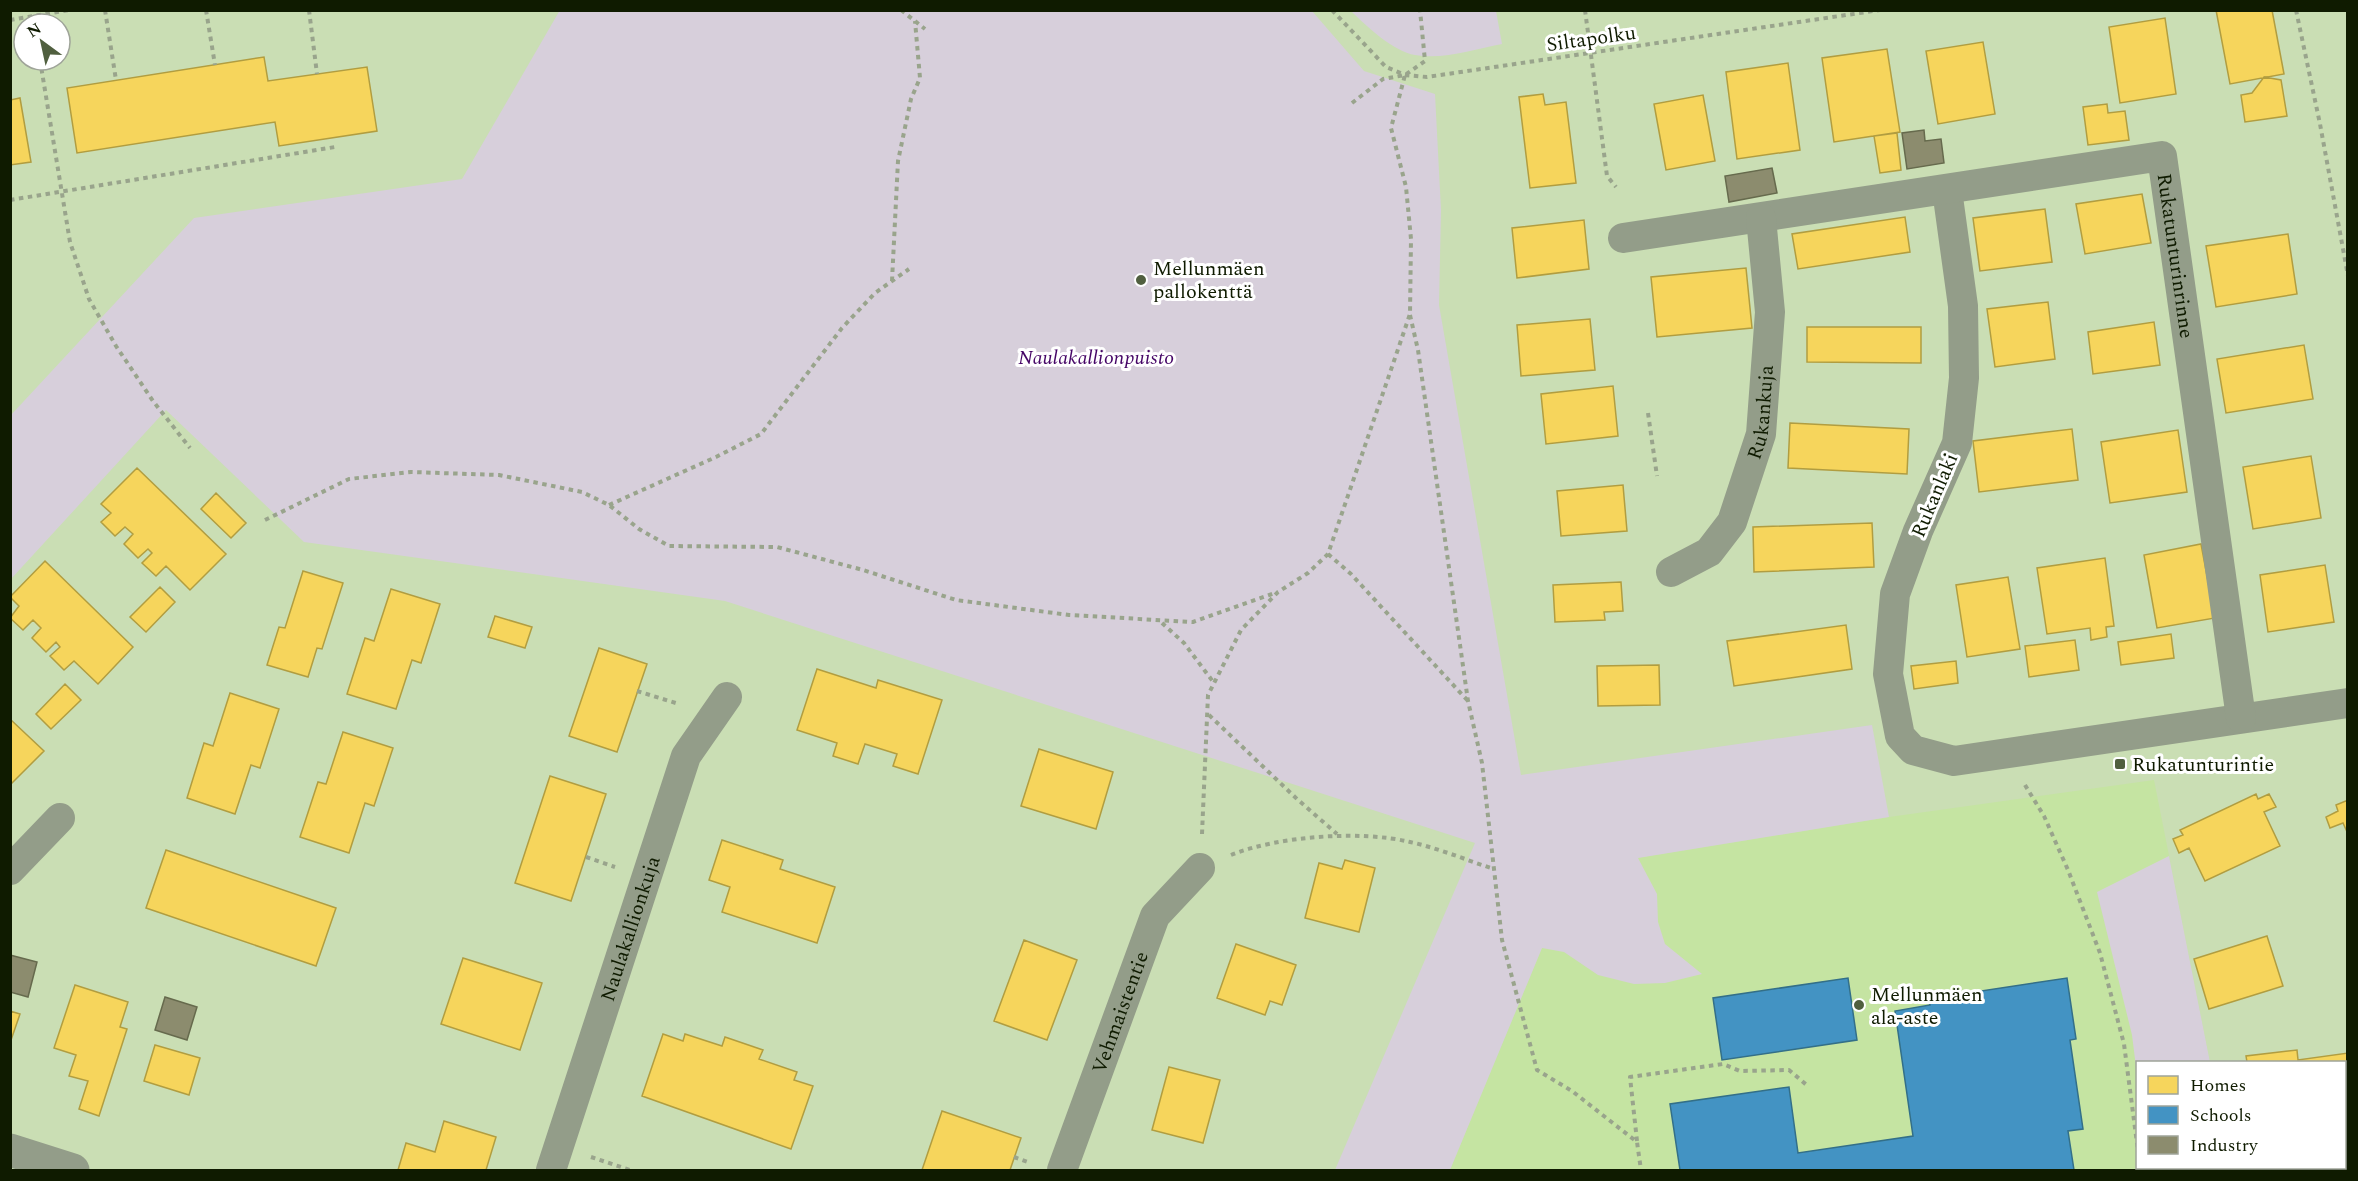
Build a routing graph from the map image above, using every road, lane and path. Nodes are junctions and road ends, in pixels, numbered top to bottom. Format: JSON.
{"nodes":[{"id":1,"x":105,"y":10,"type":"edge"},
{"id":2,"x":206,"y":10,"type":"edge"},
{"id":3,"x":309,"y":10,"type":"edge"},
{"id":4,"x":900,"y":10,"type":"edge"},
{"id":5,"x":1332,"y":10,"type":"edge"},
{"id":6,"x":1420,"y":10,"type":"edge"},
{"id":7,"x":1585,"y":10,"type":"edge"},
{"id":8,"x":1880,"y":10,"type":"edge"},
{"id":9,"x":2296,"y":10,"type":"edge"},
{"id":10,"x":915,"y":21,"type":"junction"},
{"id":11,"x":925,"y":29,"type":"dead end"},
{"id":12,"x":1591,"y":54,"type":"junction"},
{"id":13,"x":215,"y":65,"type":"dead end"},
{"id":14,"x":42,"y":72,"type":"edge"},
{"id":15,"x":318,"y":74,"type":"dead end"},
{"id":16,"x":1405,"y":75,"type":"junction"},
{"id":17,"x":116,"y":80,"type":"dead end"},
{"id":18,"x":1352,"y":103,"type":"dead end"},
{"id":19,"x":335,"y":147,"type":"dead end"},
{"id":20,"x":1616,"y":187,"type":"dead end"},
{"id":21,"x":1947,"y":190,"type":"junction"},
{"id":22,"x":63,"y":192,"type":"junction"},
{"id":23,"x":10,"y":200,"type":"edge"},
{"id":24,"x":1761,"y":218,"type":"junction"},
{"id":25,"x":1623,"y":238,"type":"dead end"},
{"id":26,"x":909,"y":269,"type":"dead end"},
{"id":27,"x":2348,"y":276,"type":"edge"},
{"id":28,"x":892,"y":281,"type":"junction"},
{"id":29,"x":1410,"y":314,"type":"junction"},
{"id":30,"x":1648,"y":413,"type":"dead end"},
{"id":31,"x":190,"y":448,"type":"dead end"},
{"id":32,"x":1657,"y":476,"type":"dead end"},
{"id":33,"x":609,"y":505,"type":"junction"},
{"id":34,"x":265,"y":519,"type":"dead end"},
{"id":35,"x":1328,"y":554,"type":"junction"},
{"id":36,"x":1671,"y":572,"type":"dead end"},
{"id":37,"x":1278,"y":592,"type":"junction"},
{"id":38,"x":1161,"y":622,"type":"junction"},
{"id":39,"x":1214,"y":683,"type":"junction"},
{"id":40,"x":637,"y":691,"type":"dead end"},
{"id":41,"x":1468,"y":701,"type":"junction"},
{"id":42,"x":2348,"y":703,"type":"edge"},
{"id":43,"x":720,"y":706,"type":"joint"},
{"id":44,"x":1208,"y":714,"type":"junction"},
{"id":45,"x":2241,"y":718,"type":"junction"},
{"id":46,"x":2022,"y":781,"type":"dead end"},
{"id":47,"x":60,"y":818,"type":"dead end"},
{"id":48,"x":1338,"y":835,"type":"junction"},
{"id":49,"x":1200,"y":868,"type":"junction"},
{"id":50,"x":1494,"y":869,"type":"junction"},
{"id":51,"x":10,"y":870,"type":"edge"},
{"id":52,"x":1809,"y":1087,"type":"dead end"},
{"id":53,"x":2136,"y":1136,"type":"edge"},
{"id":54,"x":1637,"y":1142,"type":"junction"},
{"id":55,"x":10,"y":1150,"type":"edge"},
{"id":56,"x":556,"y":1158,"type":"edge"},
{"id":57,"x":73,"y":1170,"type":"edge"},
{"id":58,"x":630,"y":1170,"type":"edge"},
{"id":59,"x":1062,"y":1170,"type":"edge"},
{"id":60,"x":1641,"y":1170,"type":"edge"}],
"edges":[{"from":1,"to":17,"type":"path"},
{"from":2,"to":13,"type":"path"},
{"from":3,"to":15,"type":"path"},
{"from":4,"to":10,"type":"path"},
{"from":5,"to":16,"type":"path","name":"Siltapolku"},
{"from":6,"to":16,"type":"path"},
{"from":7,"to":12,"type":"path"},
{"from":8,"to":12,"type":"path","name":"Siltapolku"},
{"from":9,"to":27,"type":"path"},
{"from":10,"to":11,"type":"path"},
{"from":10,"to":28,"type":"path"},
{"from":12,"to":16,"type":"path","name":"Siltapolku"},
{"from":12,"to":20,"type":"path"},
{"from":14,"to":22,"type":"path"},
{"from":16,"to":18,"type":"path"},
{"from":16,"to":29,"type":"path"},
{"from":19,"to":22,"type":"path"},
{"from":21,"to":24,"type":"street","name":"Rukatunturinrinne"},
{"from":21,"to":45,"type":"street","name":"Rukatunturinrinne"},
{"from":21,"to":45,"type":"street","name":"Rukanlaki"},
{"from":22,"to":23,"type":"path"},
{"from":22,"to":31,"type":"path"},
{"from":24,"to":25,"type":"street","name":"Rukatunturinrinne"},
{"from":24,"to":36,"type":"street","name":"Rukankuja"},
{"from":26,"to":28,"type":"path"},
{"from":28,"to":33,"type":"path"},
{"from":29,"to":35,"type":"path"},
{"from":29,"to":41,"type":"path"},
{"from":30,"to":32,"type":"path"},
{"from":33,"to":34,"type":"path"},
{"from":33,"to":38,"type":"path"},
{"from":35,"to":37,"type":"path"},
{"from":35,"to":41,"type":"path"},
{"from":37,"to":38,"type":"path"},
{"from":37,"to":39,"type":"path"},
{"from":38,"to":39,"type":"path"},
{"from":39,"to":44,"type":"path"},
{"from":40,"to":43,"type":"path"},
{"from":41,"to":50,"type":"path"},
{"from":42,"to":45,"type":"street"},
{"from":43,"to":56,"type":"street","name":"Naulakallionkuja"},
{"from":44,"to":48,"type":"path"},
{"from":44,"to":49,"type":"path"},
{"from":46,"to":53,"type":"path"},
{"from":47,"to":51,"type":"street"},
{"from":48,"to":49,"type":"path"},
{"from":48,"to":50,"type":"path"},
{"from":49,"to":59,"type":"street","name":"Vehmaistentie"},
{"from":50,"to":54,"type":"path"},
{"from":52,"to":54,"type":"path"},
{"from":54,"to":60,"type":"path"},
{"from":55,"to":57,"type":"street"},
{"from":56,"to":58,"type":"path"}]}
